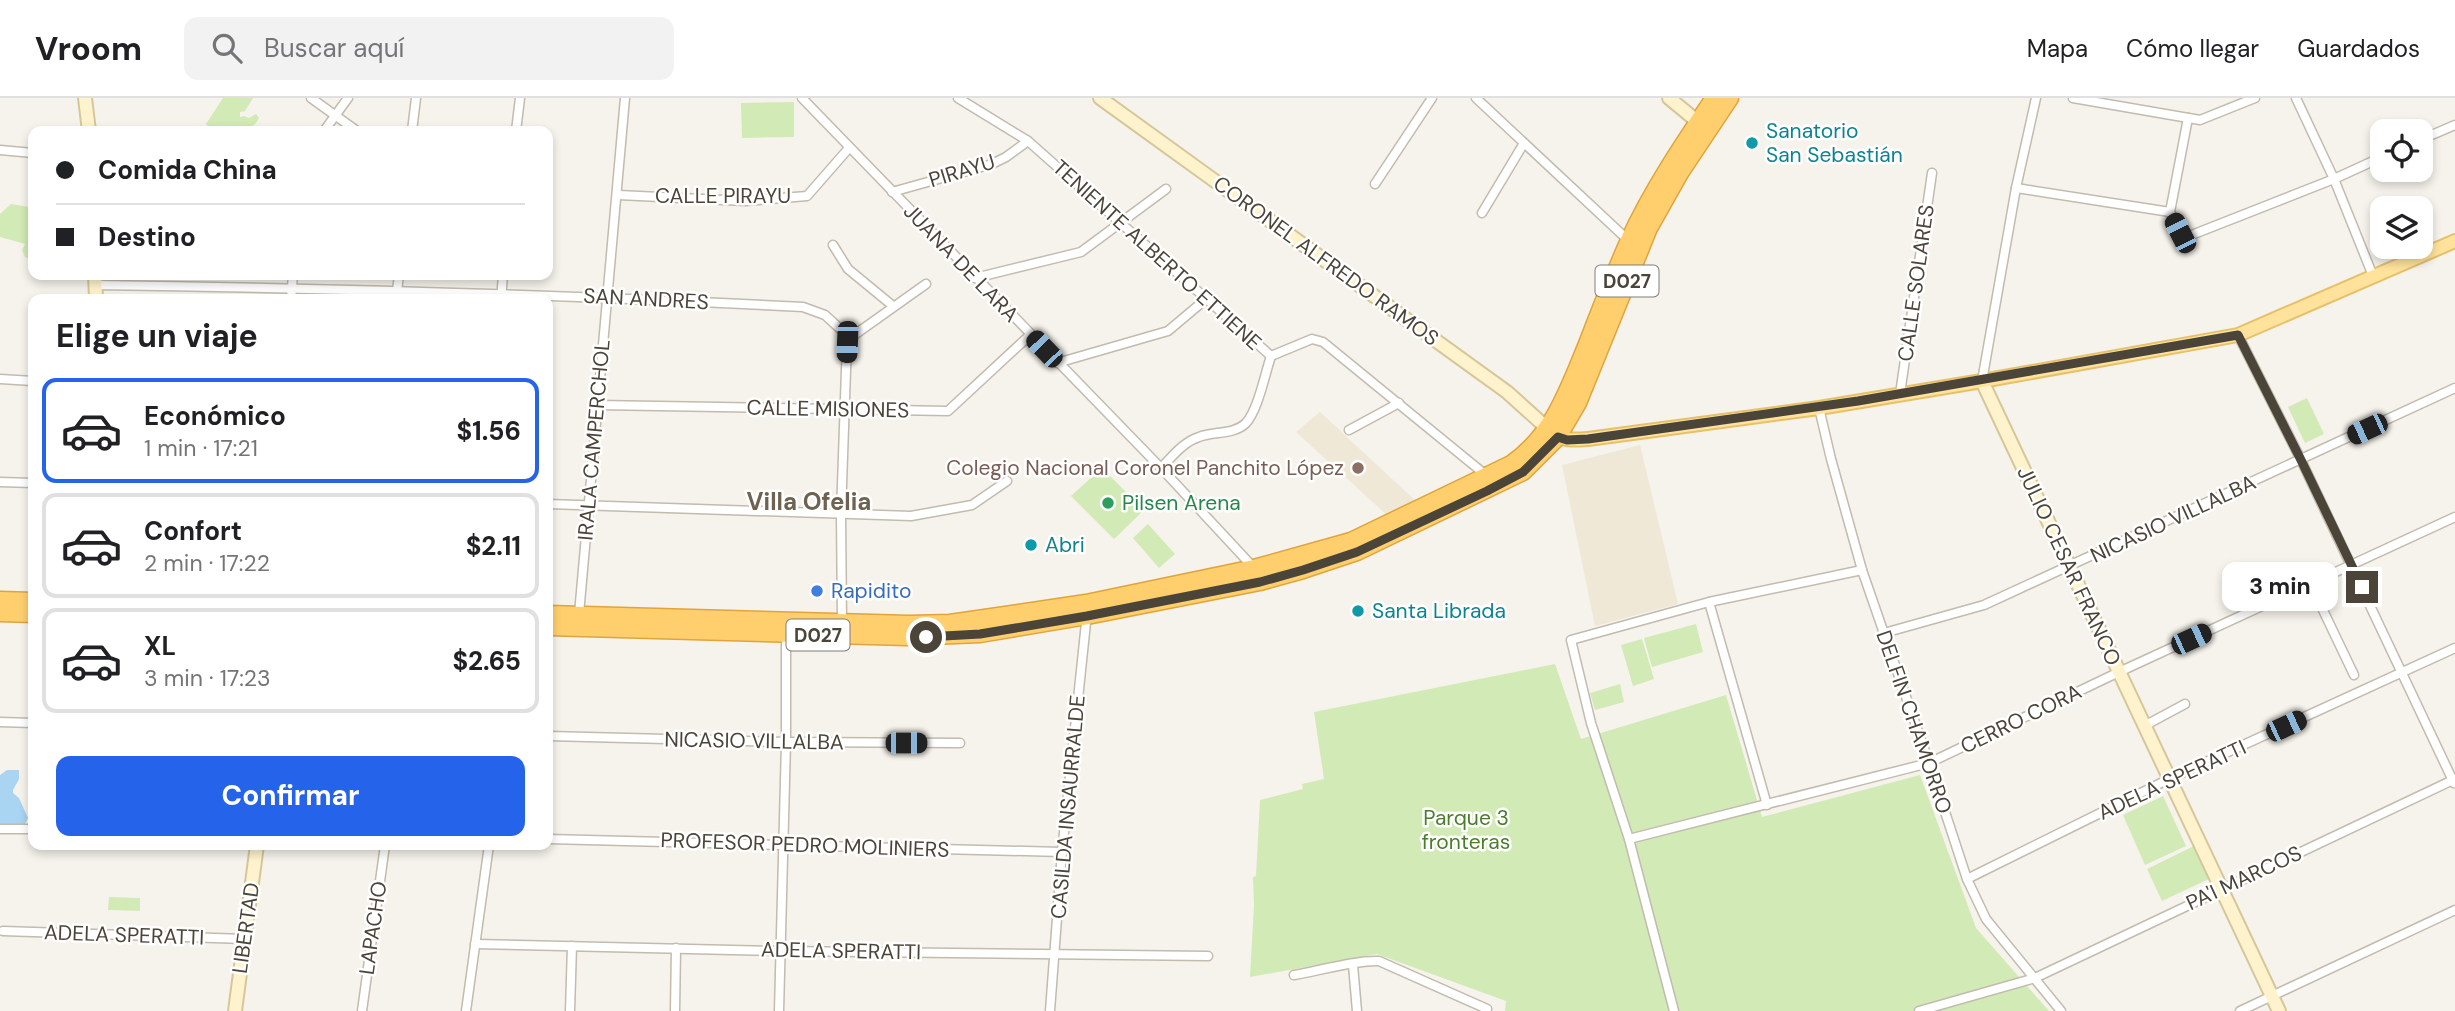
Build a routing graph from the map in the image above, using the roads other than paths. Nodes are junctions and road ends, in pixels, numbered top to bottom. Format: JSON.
{"nodes":[{"id":1,"x":85,"y":98,"type":"edge"},
{"id":2,"x":310,"y":98,"type":"edge"},
{"id":3,"x":348,"y":98,"type":"edge"},
{"id":4,"x":416,"y":98,"type":"edge"},
{"id":5,"x":520,"y":98,"type":"edge"},
{"id":6,"x":625,"y":98,"type":"edge"},
{"id":7,"x":803,"y":98,"type":"edge"},
{"id":8,"x":958,"y":98,"type":"edge"},
{"id":9,"x":1100,"y":98,"type":"edge"},
{"id":10,"x":1432,"y":98,"type":"edge"},
{"id":11,"x":1476,"y":98,"type":"edge"},
{"id":12,"x":1669,"y":98,"type":"edge"},
{"id":13,"x":1714,"y":98,"type":"edge"},
{"id":14,"x":1730,"y":98,"type":"edge"},
{"id":15,"x":2036,"y":98,"type":"edge"},
{"id":16,"x":2073,"y":98,"type":"edge"},
{"id":17,"x":2255,"y":98,"type":"edge"},
{"id":18,"x":2296,"y":98,"type":"edge"},
{"id":19,"x":335,"y":116,"type":"junction"},
{"id":20,"x":2188,"y":118,"type":"junction"},
{"id":21,"x":2455,"y":125,"type":"edge"},
{"id":22,"x":88,"y":126,"type":"edge"},
{"id":23,"x":328,"y":126,"type":"edge"},
{"id":24,"x":349,"y":126,"type":"edge"},
{"id":25,"x":413,"y":126,"type":"edge"},
{"id":26,"x":517,"y":126,"type":"edge"},
{"id":27,"x":1703,"y":126,"type":"junction"},
{"id":28,"x":2433,"y":134,"type":"edge"},
{"id":29,"x":1028,"y":141,"type":"junction"},
{"id":30,"x":1524,"y":143,"type":"junction"},
{"id":31,"x":849,"y":148,"type":"junction"},
{"id":32,"x":0,"y":150,"type":"edge"},
{"id":33,"x":28,"y":153,"type":"edge"},
{"id":34,"x":2370,"y":162,"type":"edge"},
{"id":35,"x":1932,"y":173,"type":"dead end"},
{"id":36,"x":2334,"y":178,"type":"junction"},
{"id":37,"x":1375,"y":184,"type":"dead end"},
{"id":38,"x":2016,"y":188,"type":"junction"},
{"id":39,"x":1166,"y":189,"type":"dead end"},
{"id":40,"x":892,"y":192,"type":"junction"},
{"id":41,"x":618,"y":195,"type":"junction"},
{"id":42,"x":2169,"y":212,"type":"junction"},
{"id":43,"x":1482,"y":213,"type":"dead end"},
{"id":44,"x":1120,"y":221,"type":"junction"},
{"id":45,"x":1629,"y":241,"type":"junction"},
{"id":46,"x":2455,"y":241,"type":"edge"},
{"id":47,"x":833,"y":245,"type":"dead end"},
{"id":48,"x":2373,"y":276,"type":"junction"},
{"id":49,"x":975,"y":278,"type":"junction"},
{"id":50,"x":95,"y":280,"type":"edge"},
{"id":51,"x":293,"y":280,"type":"edge"},
{"id":52,"x":926,"y":284,"type":"dead end"},
{"id":53,"x":292,"y":287,"type":"junction"},
{"id":54,"x":291,"y":294,"type":"edge"},
{"id":55,"x":384,"y":294,"type":"edge"},
{"id":56,"x":553,"y":296,"type":"edge"},
{"id":57,"x":607,"y":297,"type":"junction"},
{"id":58,"x":1206,"y":299,"type":"junction"},
{"id":59,"x":893,"y":306,"type":"junction"},
{"id":60,"x":1030,"y":335,"type":"junction"},
{"id":61,"x":2238,"y":335,"type":"junction"},
{"id":62,"x":850,"y":338,"type":"junction"},
{"id":63,"x":1271,"y":356,"type":"junction"},
{"id":64,"x":1056,"y":363,"type":"junction"},
{"id":65,"x":0,"y":379,"type":"edge"},
{"id":66,"x":28,"y":381,"type":"edge"},
{"id":67,"x":1982,"y":381,"type":"junction"},
{"id":68,"x":2455,"y":388,"type":"edge"},
{"id":69,"x":1900,"y":394,"type":"junction"},
{"id":70,"x":1399,"y":403,"type":"junction"},
{"id":71,"x":597,"y":405,"type":"junction"},
{"id":72,"x":845,"y":408,"type":"junction"},
{"id":73,"x":1819,"y":408,"type":"junction"},
{"id":74,"x":1349,"y":430,"type":"dead end"},
{"id":75,"x":1553,"y":433,"type":"junction"},
{"id":76,"x":2301,"y":460,"type":"junction"},
{"id":77,"x":1161,"y":468,"type":"junction"},
{"id":78,"x":1487,"y":476,"type":"junction"},
{"id":79,"x":1007,"y":481,"type":"dead end"},
{"id":80,"x":0,"y":482,"type":"edge"},
{"id":81,"x":28,"y":483,"type":"edge"},
{"id":82,"x":553,"y":504,"type":"edge"},
{"id":83,"x":588,"y":505,"type":"junction"},
{"id":84,"x":841,"y":513,"type":"junction"},
{"id":85,"x":2455,"y":517,"type":"edge"},
{"id":86,"x":2069,"y":566,"type":"junction"},
{"id":87,"x":2352,"y":566,"type":"junction"},
{"id":88,"x":1862,"y":570,"type":"junction"},
{"id":89,"x":1259,"y":574,"type":"junction"},
{"id":90,"x":2311,"y":584,"type":"junction"},
{"id":91,"x":0,"y":600,"type":"edge"},
{"id":92,"x":28,"y":601,"type":"edge"},
{"id":93,"x":1709,"y":601,"type":"junction"},
{"id":94,"x":1087,"y":610,"type":"junction"},
{"id":95,"x":0,"y":613,"type":"edge"},
{"id":96,"x":28,"y":614,"type":"edge"},
{"id":97,"x":553,"y":614,"type":"edge"},
{"id":98,"x":579,"y":614,"type":"junction"},
{"id":99,"x":553,"y":627,"type":"edge"},
{"id":100,"x":786,"y":627,"type":"junction"},
{"id":101,"x":842,"y":628,"type":"junction"},
{"id":102,"x":1884,"y":633,"type":"junction"},
{"id":103,"x":2455,"y":648,"type":"edge"},
{"id":104,"x":2119,"y":672,"type":"junction"},
{"id":105,"x":2403,"y":673,"type":"junction"},
{"id":106,"x":2354,"y":675,"type":"dead end"},
{"id":107,"x":2185,"y":704,"type":"dead end"},
{"id":108,"x":0,"y":722,"type":"edge"},
{"id":109,"x":28,"y":723,"type":"edge"},
{"id":110,"x":2144,"y":726,"type":"junction"},
{"id":111,"x":553,"y":736,"type":"edge"},
{"id":112,"x":786,"y":742,"type":"junction"},
{"id":113,"x":960,"y":743,"type":"dead end"},
{"id":114,"x":1929,"y":763,"type":"junction"},
{"id":115,"x":2169,"y":779,"type":"junction"},
{"id":116,"x":2454,"y":782,"type":"edge"},
{"id":117,"x":1767,"y":805,"type":"junction"},
{"id":118,"x":0,"y":829,"type":"edge"},
{"id":119,"x":28,"y":829,"type":"edge"},
{"id":120,"x":553,"y":839,"type":"edge"},
{"id":121,"x":1629,"y":839,"type":"junction"},
{"id":122,"x":782,"y":844,"type":"junction"},
{"id":123,"x":256,"y":850,"type":"edge"},
{"id":124,"x":383,"y":850,"type":"edge"},
{"id":125,"x":488,"y":850,"type":"edge"},
{"id":126,"x":1062,"y":852,"type":"junction"},
{"id":127,"x":1966,"y":879,"type":"junction"},
{"id":128,"x":2221,"y":888,"type":"junction"},
{"id":129,"x":2455,"y":910,"type":"edge"},
{"id":130,"x":3,"y":931,"type":"dead end"},
{"id":131,"x":245,"y":939,"type":"junction"},
{"id":132,"x":475,"y":944,"type":"junction"},
{"id":133,"x":572,"y":946,"type":"junction"},
{"id":134,"x":676,"y":948,"type":"junction"},
{"id":135,"x":780,"y":951,"type":"junction"},
{"id":136,"x":1054,"y":954,"type":"junction"},
{"id":137,"x":1208,"y":956,"type":"dead end"},
{"id":138,"x":1353,"y":965,"type":"junction"},
{"id":139,"x":1294,"y":975,"type":"dead end"},
{"id":140,"x":2035,"y":978,"type":"junction"},
{"id":141,"x":2272,"y":995,"type":"junction"},
{"id":142,"x":1487,"y":1009,"type":"dead end"},
{"id":143,"x":235,"y":1011,"type":"edge"},
{"id":144,"x":362,"y":1011,"type":"edge"},
{"id":145,"x":466,"y":1011,"type":"edge"},
{"id":146,"x":570,"y":1011,"type":"edge"},
{"id":147,"x":675,"y":1011,"type":"edge"},
{"id":148,"x":779,"y":1011,"type":"edge"},
{"id":149,"x":1050,"y":1011,"type":"edge"},
{"id":150,"x":1357,"y":1011,"type":"edge"},
{"id":151,"x":1674,"y":1011,"type":"edge"},
{"id":152,"x":1919,"y":1011,"type":"edge"},
{"id":153,"x":2061,"y":1011,"type":"edge"},
{"id":154,"x":2240,"y":1011,"type":"edge"},
{"id":155,"x":2279,"y":1011,"type":"edge"}],
"edges":[{"from":1,"to":22,"type":"main road"},
{"from":2,"to":19,"type":"street"},
{"from":3,"to":19,"type":"street"},
{"from":4,"to":25,"type":"street"},
{"from":5,"to":26,"type":"street"},
{"from":6,"to":41,"type":"street","name":"IRALA CAMPERCHOL"},
{"from":7,"to":31,"type":"street","name":"JUANA DE LARA"},
{"from":8,"to":29,"type":"street","name":"TENIENTE ALBERTO ETTIENE"},
{"from":9,"to":75,"type":"main road","name":"CORONEL ALFREDO RAMOS"},
{"from":10,"to":37,"type":"street"},
{"from":11,"to":30,"type":"street"},
{"from":12,"to":27,"type":"main road"},
{"from":13,"to":27,"type":"highway","number":"D027"},
{"from":14,"to":27,"type":"highway","number":"D027"},
{"from":15,"to":38,"type":"street"},
{"from":16,"to":20,"type":"street"},
{"from":17,"to":20,"type":"street"},
{"from":18,"to":36,"type":"street"},
{"from":19,"to":23,"type":"street"},
{"from":19,"to":24,"type":"street"},
{"from":20,"to":42,"type":"street"},
{"from":21,"to":28,"type":"street"},
{"from":27,"to":45,"type":"highway","number":"D027"},
{"from":27,"to":75,"type":"highway","number":"D027"},
{"from":29,"to":40,"type":"street","name":"PIRAYU"},
{"from":29,"to":44,"type":"street","name":"TENIENTE ALBERTO ETTIENE"},
{"from":30,"to":43,"type":"street"},
{"from":30,"to":45,"type":"street"},
{"from":31,"to":40,"type":"street","name":"JUANA DE LARA"},
{"from":31,"to":41,"type":"street","name":"CALLE PIRAYU"},
{"from":32,"to":33,"type":"street"},
{"from":34,"to":36,"type":"street"},
{"from":35,"to":69,"type":"street","name":"CALLE SOLARES"},
{"from":36,"to":42,"type":"street"},
{"from":36,"to":48,"type":"street"},
{"from":38,"to":42,"type":"street"},
{"from":38,"to":67,"type":"street"},
{"from":39,"to":44,"type":"street"},
{"from":40,"to":49,"type":"street","name":"JUANA DE LARA"},
{"from":41,"to":57,"type":"street","name":"IRALA CAMPERCHOL"},
{"from":44,"to":49,"type":"street"},
{"from":44,"to":58,"type":"street","name":"TENIENTE ALBERTO ETTIENE"},
{"from":45,"to":75,"type":"highway","number":"D027"},
{"from":46,"to":48,"type":"main road"},
{"from":47,"to":59,"type":"street"},
{"from":48,"to":61,"type":"main road"},
{"from":49,"to":60,"type":"street","name":"JUANA DE LARA"},
{"from":50,"to":53,"type":"street","name":"SAN ANDRES"},
{"from":51,"to":53,"type":"street"},
{"from":52,"to":59,"type":"street"},
{"from":53,"to":54,"type":"street"},
{"from":53,"to":55,"type":"street","name":"SAN ANDRES"},
{"from":56,"to":57,"type":"street","name":"SAN ANDRES"},
{"from":57,"to":62,"type":"street","name":"SAN ANDRES"},
{"from":57,"to":71,"type":"street","name":"IRALA CAMPERCHOL"},
{"from":58,"to":63,"type":"street","name":"TENIENTE ALBERTO ETTIENE"},
{"from":58,"to":64,"type":"street"},
{"from":59,"to":62,"type":"street"},
{"from":60,"to":64,"type":"street","name":"JUANA DE LARA"},
{"from":60,"to":72,"type":"street","name":"CALLE MISIONES"},
{"from":61,"to":67,"type":"main road"},
{"from":61,"to":76,"type":"street"},
{"from":62,"to":72,"type":"street"},
{"from":63,"to":70,"type":"street","name":"TENIENTE ALBERTO ETTIENE"},
{"from":63,"to":77,"type":"street"},
{"from":64,"to":77,"type":"street","name":"JUANA DE LARA"},
{"from":65,"to":66,"type":"street"},
{"from":67,"to":69,"type":"main road"},
{"from":67,"to":86,"type":"main road","name":"JULIO CESAR FRANCO"},
{"from":68,"to":76,"type":"street","name":"NICASIO VILLALBA"},
{"from":69,"to":73,"type":"main road"},
{"from":70,"to":74,"type":"street"},
{"from":70,"to":78,"type":"street","name":"TENIENTE ALBERTO ETTIENE"},
{"from":71,"to":72,"type":"street","name":"CALLE MISIONES"},
{"from":71,"to":83,"type":"street","name":"IRALA CAMPERCHOL"},
{"from":72,"to":84,"type":"street"},
{"from":73,"to":75,"type":"main road"},
{"from":73,"to":88,"type":"street","name":"DELFIN CHAMORRO"},
{"from":75,"to":78,"type":"highway","number":"D027"},
{"from":75,"to":89,"type":"highway","number":"D027"},
{"from":76,"to":86,"type":"street","name":"NICASIO VILLALBA"},
{"from":76,"to":87,"type":"street"},
{"from":77,"to":89,"type":"street","name":"JUANA DE LARA"},
{"from":78,"to":89,"type":"highway","number":"D027"},
{"from":79,"to":84,"type":"street"},
{"from":80,"to":81,"type":"street"},
{"from":82,"to":83,"type":"street"},
{"from":83,"to":84,"type":"street"},
{"from":83,"to":98,"type":"street","name":"IRALA CAMPERCHOL"},
{"from":84,"to":101,"type":"street"},
{"from":85,"to":87,"type":"street","name":"CERRO CORA"},
{"from":86,"to":102,"type":"street","name":"NICASIO VILLALBA"},
{"from":86,"to":104,"type":"main road","name":"JULIO CESAR FRANCO"},
{"from":87,"to":90,"type":"street","name":"CERRO CORA"},
{"from":87,"to":105,"type":"street"},
{"from":88,"to":93,"type":"street"},
{"from":88,"to":102,"type":"street","name":"DELFIN CHAMORRO"},
{"from":89,"to":94,"type":"highway","number":"D027"},
{"from":90,"to":104,"type":"street","name":"CERRO CORA"},
{"from":90,"to":106,"type":"street"},
{"from":91,"to":92,"type":"highway"},
{"from":93,"to":117,"type":"street"},
{"from":93,"to":121,"type":"street"},
{"from":94,"to":101,"type":"highway","number":"D027"},
{"from":94,"to":126,"type":"street","name":"CASILDA INSAURRALDE"},
{"from":95,"to":96,"type":"highway"},
{"from":97,"to":98,"type":"highway","number":"D027"},
{"from":98,"to":100,"type":"highway","number":"D027"},
{"from":99,"to":100,"type":"highway","number":"D027"},
{"from":100,"to":101,"type":"highway","number":"D027"},
{"from":100,"to":112,"type":"street"},
{"from":102,"to":114,"type":"street","name":"DELFIN CHAMORRO"},
{"from":103,"to":105,"type":"street","name":"ADELA SPERATTI"},
{"from":104,"to":110,"type":"main road","name":"JULIO CESAR FRANCO"},
{"from":104,"to":114,"type":"street","name":"CERRO CORA"},
{"from":105,"to":115,"type":"street","name":"ADELA SPERATTI"},
{"from":105,"to":116,"type":"street"},
{"from":107,"to":110,"type":"street"},
{"from":108,"to":109,"type":"street"},
{"from":110,"to":115,"type":"main road","name":"JULIO CESAR FRANCO"},
{"from":111,"to":112,"type":"street","name":"NICASIO VILLALBA"},
{"from":112,"to":113,"type":"street","name":"NICASIO VILLALBA"},
{"from":112,"to":122,"type":"street"},
{"from":114,"to":117,"type":"street","name":"CERRO CORA"},
{"from":114,"to":127,"type":"street","name":"DELFIN CHAMORRO"},
{"from":115,"to":127,"type":"street","name":"ADELA SPERATTI"},
{"from":115,"to":128,"type":"main road","name":"JULIO CESAR FRANCO"},
{"from":116,"to":128,"type":"street","name":"PA'I MARCOS"},
{"from":117,"to":121,"type":"street","name":"CERRO CORA"},
{"from":118,"to":119,"type":"street"},
{"from":120,"to":122,"type":"street","name":"PROFESOR PEDRO MOLINIERS"},
{"from":121,"to":151,"type":"street"},
{"from":122,"to":126,"type":"street","name":"PROFESOR PEDRO MOLINIERS"},
{"from":122,"to":135,"type":"street"},
{"from":123,"to":131,"type":"main road","name":"LIBERTAD"},
{"from":124,"to":144,"type":"street","name":"LAPACHO"},
{"from":125,"to":132,"type":"street"},
{"from":126,"to":136,"type":"street","name":"CASILDA INSAURRALDE"},
{"from":127,"to":140,"type":"street","name":"DELFIN CHAMORRO"},
{"from":128,"to":140,"type":"street","name":"PA'I MARCOS"},
{"from":128,"to":141,"type":"main road","name":"JULIO CESAR FRANCO"},
{"from":129,"to":141,"type":"street"},
{"from":130,"to":131,"type":"street","name":"ADELA SPERATTI"},
{"from":131,"to":143,"type":"main road","name":"LIBERTAD"},
{"from":132,"to":133,"type":"street","name":"ADELA SPERATTI"},
{"from":132,"to":145,"type":"street"},
{"from":133,"to":134,"type":"street","name":"ADELA SPERATTI"},
{"from":133,"to":146,"type":"street"},
{"from":134,"to":135,"type":"street","name":"ADELA SPERATTI"},
{"from":134,"to":147,"type":"street"},
{"from":135,"to":136,"type":"street","name":"ADELA SPERATTI"},
{"from":135,"to":148,"type":"street"},
{"from":136,"to":137,"type":"street","name":"ADELA SPERATTI"},
{"from":136,"to":149,"type":"street","name":"CASILDA INSAURRALDE"},
{"from":138,"to":139,"type":"street"},
{"from":138,"to":142,"type":"street"},
{"from":138,"to":150,"type":"street"},
{"from":140,"to":152,"type":"street","name":"PA'I MARCOS"},
{"from":140,"to":153,"type":"street","name":"DELFIN CHAMORRO"},
{"from":141,"to":154,"type":"street"},
{"from":141,"to":155,"type":"main road","name":"JULIO CESAR FRANCO"}]}
